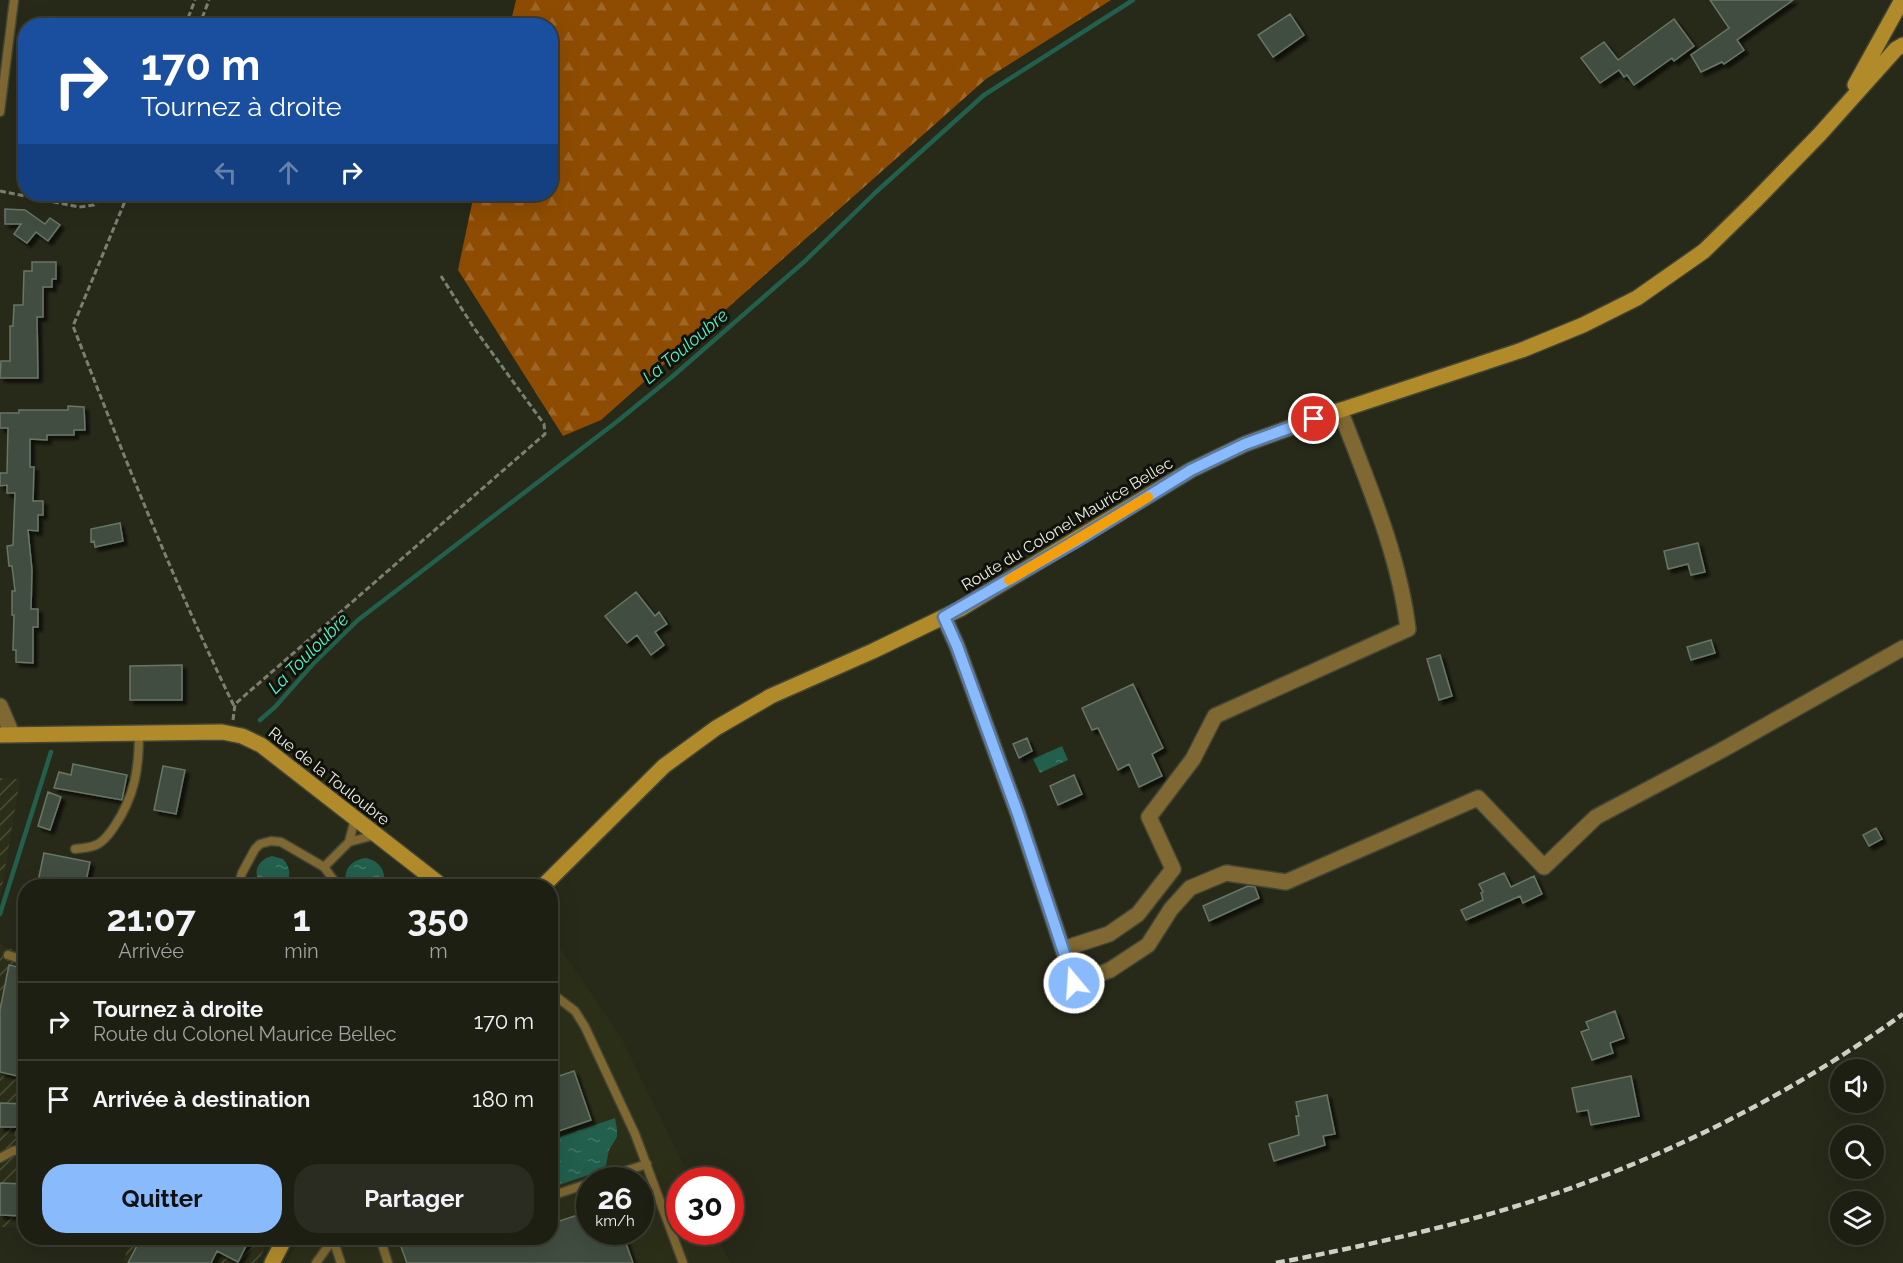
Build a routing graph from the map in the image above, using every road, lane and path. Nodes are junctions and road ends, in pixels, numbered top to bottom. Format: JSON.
{"nodes":[{"id":1,"x":14,"y":0,"type":"edge"},
{"id":2,"x":195,"y":0,"type":"edge"},
{"id":3,"x":209,"y":0,"type":"edge"},
{"id":4,"x":1902,"y":0,"type":"edge"},
{"id":5,"x":188,"y":18,"type":"edge"},
{"id":6,"x":202,"y":18,"type":"edge"},
{"id":7,"x":1903,"y":45,"type":"edge"},
{"id":8,"x":0,"y":112,"type":"edge"},
{"id":9,"x":1820,"y":134,"type":"junction"},
{"id":10,"x":0,"y":191,"type":"edge"},
{"id":11,"x":18,"y":195,"type":"edge"},
{"id":12,"x":49,"y":201,"type":"edge"},
{"id":13,"x":97,"y":201,"type":"edge"},
{"id":14,"x":125,"y":201,"type":"edge"},
{"id":15,"x":441,"y":276,"type":"dead end"},
{"id":16,"x":1341,"y":410,"type":"junction"},
{"id":17,"x":944,"y":617,"type":"junction"},
{"id":18,"x":1903,"y":648,"type":"edge"},
{"id":19,"x":0,"y":706,"type":"edge"},
{"id":20,"x":235,"y":707,"type":"junction"},
{"id":21,"x":233,"y":725,"type":"dead end"},
{"id":22,"x":139,"y":733,"type":"junction"},
{"id":23,"x":6,"y":734,"type":"edge"},
{"id":24,"x":355,"y":819,"type":"junction"},
{"id":25,"x":375,"y":835,"type":"junction"},
{"id":26,"x":349,"y":842,"type":"junction"},
{"id":27,"x":75,"y":849,"type":"dead end"},
{"id":28,"x":324,"y":867,"type":"junction"},
{"id":29,"x":240,"y":879,"type":"edge"},
{"id":30,"x":333,"y":879,"type":"edge"},
{"id":31,"x":432,"y":879,"type":"edge"},
{"id":32,"x":550,"y":879,"type":"edge"},
{"id":33,"x":1063,"y":949,"type":"junction"},
{"id":34,"x":8,"y":955,"type":"dead end"},
{"id":35,"x":18,"y":958,"type":"edge"},
{"id":36,"x":558,"y":998,"type":"edge"},
{"id":37,"x":18,"y":1150,"type":"edge"},
{"id":38,"x":0,"y":1158,"type":"edge"},
{"id":39,"x":647,"y":1164,"type":"junction"},
{"id":40,"x":638,"y":1167,"type":"edge"},
{"id":41,"x":576,"y":1188,"type":"edge"},
{"id":42,"x":558,"y":1194,"type":"edge"},
{"id":43,"x":281,"y":1245,"type":"edge"},
{"id":44,"x":328,"y":1245,"type":"edge"},
{"id":45,"x":335,"y":1245,"type":"edge"},
{"id":46,"x":382,"y":1245,"type":"edge"},
{"id":47,"x":272,"y":1263,"type":"edge"},
{"id":48,"x":316,"y":1263,"type":"edge"},
{"id":49,"x":341,"y":1263,"type":"edge"},
{"id":50,"x":388,"y":1263,"type":"edge"},
{"id":51,"x":683,"y":1263,"type":"edge"}],
"edges":[{"from":1,"to":8,"type":"lane"},
{"from":2,"to":5,"type":"path"},
{"from":3,"to":6,"type":"path"},
{"from":4,"to":9,"type":"main road","name":"Route du Colonel Maurice Bellec"},
{"from":7,"to":9,"type":"main road","name":"Route du Colonel Maurice Bellec"},
{"from":9,"to":16,"type":"main road","name":"Route du Colonel Maurice Bellec"},
{"from":10,"to":11,"type":"path"},
{"from":12,"to":13,"type":"path"},
{"from":14,"to":20,"type":"path"},
{"from":15,"to":20,"type":"path"},
{"from":16,"to":17,"type":"main road","name":"Route du Colonel Maurice Bellec"},
{"from":16,"to":33,"type":"street"},
{"from":17,"to":32,"type":"main road","name":"Route du Colonel Maurice Bellec"},
{"from":17,"to":33,"type":"street"},
{"from":18,"to":33,"type":"street"},
{"from":19,"to":23,"type":"street"},
{"from":20,"to":21,"type":"path"},
{"from":22,"to":23,"type":"main road","name":"Rue de la Touloubre"},
{"from":22,"to":24,"type":"main road","name":"Rue de la Touloubre"},
{"from":22,"to":27,"type":"lane"},
{"from":24,"to":25,"type":"main road","name":"Rue de la Touloubre"},
{"from":24,"to":26,"type":"lane"},
{"from":25,"to":26,"type":"lane"},
{"from":25,"to":31,"type":"main road","name":"Rue de la Touloubre"},
{"from":26,"to":28,"type":"lane"},
{"from":28,"to":29,"type":"lane"},
{"from":28,"to":30,"type":"lane"},
{"from":34,"to":35,"type":"lane"},
{"from":36,"to":39,"type":"lane"},
{"from":37,"to":38,"type":"lane"},
{"from":39,"to":40,"type":"lane"},
{"from":39,"to":51,"type":"lane"},
{"from":41,"to":42,"type":"lane"},
{"from":43,"to":47,"type":"main road"},
{"from":44,"to":48,"type":"lane"},
{"from":45,"to":49,"type":"lane"},
{"from":46,"to":50,"type":"lane"}]}
